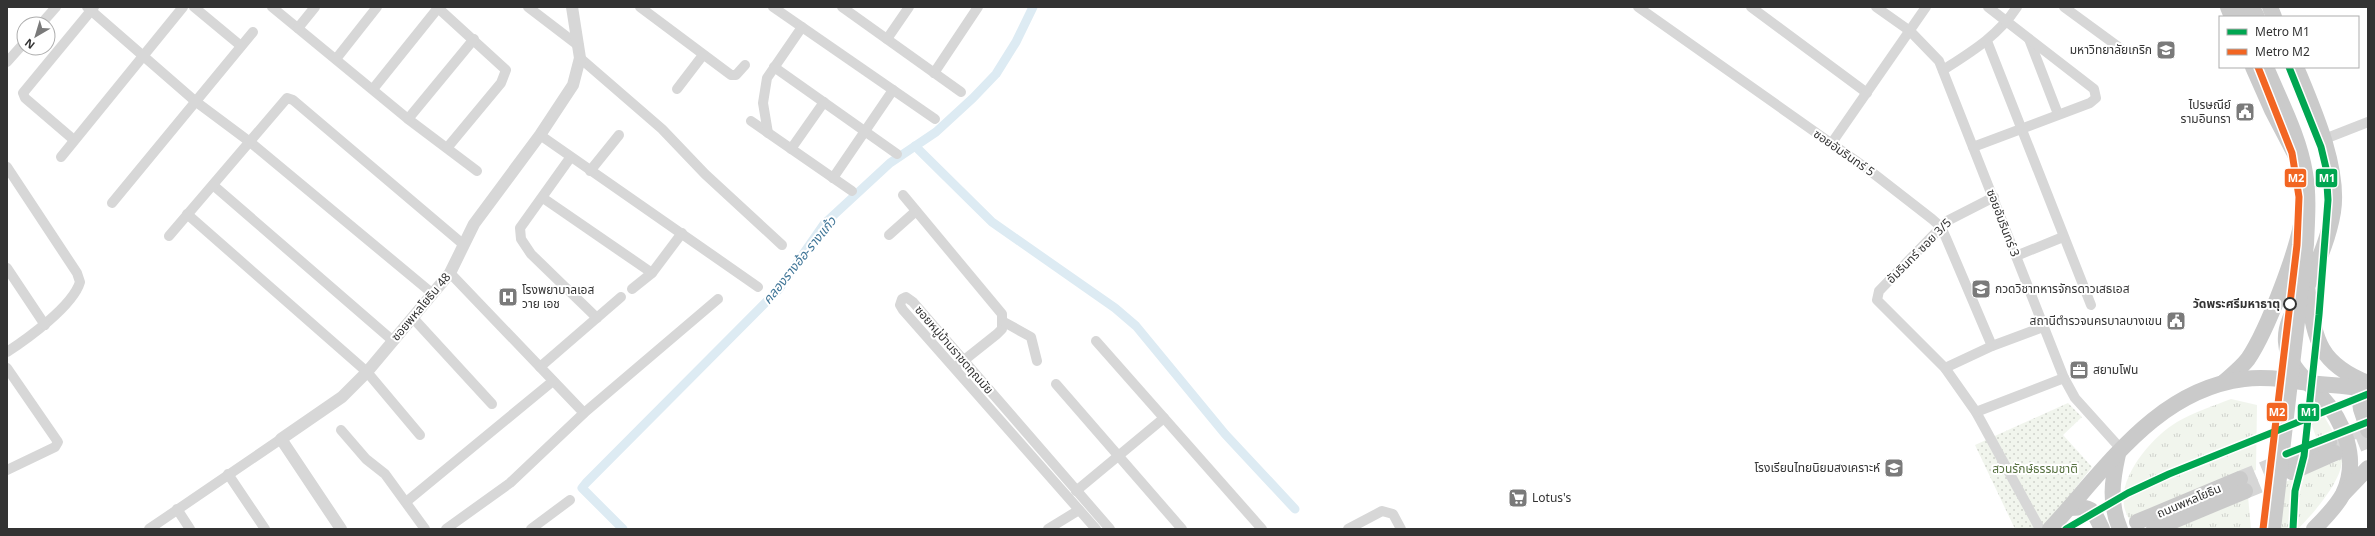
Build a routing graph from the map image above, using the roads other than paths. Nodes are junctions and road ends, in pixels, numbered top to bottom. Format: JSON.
{"nodes":[{"id":1,"x":56,"y":7,"type":"edge"},
{"id":2,"x":183,"y":7,"type":"edge"},
{"id":3,"x":194,"y":7,"type":"edge"},
{"id":4,"x":272,"y":7,"type":"edge"},
{"id":5,"x":315,"y":7,"type":"edge"},
{"id":6,"x":377,"y":7,"type":"edge"},
{"id":7,"x":528,"y":7,"type":"edge"},
{"id":8,"x":572,"y":7,"type":"edge"},
{"id":9,"x":640,"y":7,"type":"edge"},
{"id":10,"x":772,"y":7,"type":"edge"},
{"id":11,"x":842,"y":7,"type":"edge"},
{"id":12,"x":908,"y":7,"type":"edge"},
{"id":13,"x":978,"y":7,"type":"edge"},
{"id":14,"x":1638,"y":7,"type":"edge"},
{"id":15,"x":1751,"y":7,"type":"edge"},
{"id":16,"x":1876,"y":7,"type":"edge"},
{"id":17,"x":1926,"y":7,"type":"edge"},
{"id":18,"x":1988,"y":7,"type":"edge"},
{"id":19,"x":2017,"y":7,"type":"edge"},
{"id":20,"x":2064,"y":7,"type":"edge"},
{"id":21,"x":2240,"y":7,"type":"edge"},
{"id":22,"x":2252,"y":7,"type":"edge"},
{"id":23,"x":91,"y":8,"type":"edge"},
{"id":24,"x":438,"y":8,"type":"edge"},
{"id":25,"x":48,"y":16,"type":"edge"},
{"id":26,"x":2244,"y":16,"type":"edge"},
{"id":27,"x":2256,"y":16,"type":"edge"},
{"id":28,"x":2008,"y":22,"type":"junction"},
{"id":29,"x":802,"y":27,"type":"junction"},
{"id":30,"x":298,"y":28,"type":"junction"},
{"id":31,"x":1910,"y":31,"type":"junction"},
{"id":32,"x":253,"y":32,"type":"dead end"},
{"id":33,"x":474,"y":39,"type":"junction"},
{"id":34,"x":2029,"y":39,"type":"junction"},
{"id":35,"x":887,"y":40,"type":"junction"},
{"id":36,"x":1987,"y":42,"type":"junction"},
{"id":37,"x":241,"y":46,"type":"junction"},
{"id":38,"x":579,"y":46,"type":"junction"},
{"id":39,"x":2120,"y":48,"type":"dead end"},
{"id":40,"x":16,"y":52,"type":"edge"},
{"id":41,"x":703,"y":55,"type":"junction"},
{"id":42,"x":144,"y":57,"type":"junction"},
{"id":43,"x":580,"y":58,"type":"junction"},
{"id":44,"x":336,"y":59,"type":"junction"},
{"id":45,"x":7,"y":62,"type":"edge"},
{"id":46,"x":745,"y":65,"type":"dead end"},
{"id":47,"x":774,"y":67,"type":"junction"},
{"id":48,"x":2253,"y":68,"type":"edge"},
{"id":49,"x":2266,"y":68,"type":"edge"},
{"id":50,"x":2278,"y":68,"type":"edge"},
{"id":51,"x":2296,"y":68,"type":"edge"},
{"id":52,"x":1943,"y":70,"type":"junction"},
{"id":53,"x":934,"y":73,"type":"junction"},
{"id":54,"x":373,"y":89,"type":"junction"},
{"id":55,"x":677,"y":89,"type":"dead end"},
{"id":56,"x":893,"y":90,"type":"junction"},
{"id":57,"x":961,"y":92,"type":"dead end"},
{"id":58,"x":1867,"y":93,"type":"junction"},
{"id":59,"x":196,"y":101,"type":"junction"},
{"id":60,"x":824,"y":102,"type":"junction"},
{"id":61,"x":2058,"y":114,"type":"junction"},
{"id":62,"x":408,"y":119,"type":"junction"},
{"id":63,"x":936,"y":119,"type":"dead end"},
{"id":64,"x":751,"y":121,"type":"dead end"},
{"id":65,"x":2368,"y":122,"type":"edge"},
{"id":66,"x":2020,"y":129,"type":"junction"},
{"id":67,"x":865,"y":131,"type":"junction"},
{"id":68,"x":768,"y":133,"type":"junction"},
{"id":69,"x":540,"y":135,"type":"junction"},
{"id":70,"x":620,"y":135,"type":"dead end"},
{"id":71,"x":74,"y":140,"type":"junction"},
{"id":72,"x":2322,"y":140,"type":"junction"},
{"id":73,"x":250,"y":142,"type":"junction"},
{"id":74,"x":1832,"y":144,"type":"junction"},
{"id":75,"x":1973,"y":147,"type":"junction"},
{"id":76,"x":447,"y":148,"type":"junction"},
{"id":77,"x":791,"y":149,"type":"junction"},
{"id":78,"x":897,"y":154,"type":"dead end"},
{"id":79,"x":62,"y":157,"type":"dead end"},
{"id":80,"x":570,"y":158,"type":"junction"},
{"id":81,"x":7,"y":167,"type":"edge"},
{"id":82,"x":477,"y":171,"type":"dead end"},
{"id":83,"x":590,"y":171,"type":"junction"},
{"id":84,"x":833,"y":178,"type":"junction"},
{"id":85,"x":213,"y":185,"type":"junction"},
{"id":86,"x":852,"y":191,"type":"dead end"},
{"id":87,"x":903,"y":195,"type":"dead end"},
{"id":88,"x":1994,"y":197,"type":"junction"},
{"id":89,"x":543,"y":198,"type":"junction"},
{"id":90,"x":112,"y":203,"type":"dead end"},
{"id":91,"x":916,"y":211,"type":"junction"},
{"id":92,"x":187,"y":214,"type":"junction"},
{"id":93,"x":1941,"y":227,"type":"junction"},
{"id":94,"x":682,"y":233,"type":"junction"},
{"id":95,"x":889,"y":235,"type":"dead end"},
{"id":96,"x":169,"y":236,"type":"dead end"},
{"id":97,"x":2298,"y":236,"type":"junction"},
{"id":98,"x":2064,"y":237,"type":"junction"},
{"id":99,"x":2325,"y":243,"type":"junction"},
{"id":100,"x":464,"y":245,"type":"junction"},
{"id":101,"x":782,"y":245,"type":"dead end"},
{"id":102,"x":2016,"y":256,"type":"junction"},
{"id":103,"x":7,"y":268,"type":"edge"},
{"id":104,"x":450,"y":273,"type":"junction"},
{"id":105,"x":652,"y":273,"type":"junction"},
{"id":106,"x":2307,"y":286,"type":"junction"},
{"id":107,"x":758,"y":287,"type":"dead end"},
{"id":108,"x":632,"y":289,"type":"dead end"},
{"id":109,"x":433,"y":294,"type":"junction"},
{"id":110,"x":621,"y":297,"type":"dead end"},
{"id":111,"x":718,"y":299,"type":"dead end"},
{"id":112,"x":2091,"y":305,"type":"dead end"},
{"id":113,"x":413,"y":318,"type":"junction"},
{"id":114,"x":597,"y":318,"type":"junction"},
{"id":115,"x":1004,"y":322,"type":"junction"},
{"id":116,"x":45,"y":325,"type":"junction"},
{"id":117,"x":2043,"y":327,"type":"junction"},
{"id":118,"x":392,"y":340,"type":"junction"},
{"id":119,"x":1096,"y":341,"type":"dead end"},
{"id":120,"x":1992,"y":346,"type":"junction"},
{"id":121,"x":7,"y":352,"type":"edge"},
{"id":122,"x":1037,"y":361,"type":"dead end"},
{"id":123,"x":962,"y":362,"type":"junction"},
{"id":124,"x":540,"y":367,"type":"junction"},
{"id":125,"x":7,"y":368,"type":"edge"},
{"id":126,"x":953,"y":368,"type":"junction"},
{"id":127,"x":1945,"y":368,"type":"junction"},
{"id":128,"x":367,"y":372,"type":"junction"},
{"id":129,"x":2064,"y":378,"type":"junction"},
{"id":130,"x":553,"y":380,"type":"junction"},
{"id":131,"x":2224,"y":382,"type":"junction"},
{"id":132,"x":2309,"y":383,"type":"junction"},
{"id":133,"x":1056,"y":384,"type":"dead end"},
{"id":134,"x":2367,"y":386,"type":"edge"},
{"id":135,"x":492,"y":404,"type":"dead end"},
{"id":136,"x":1976,"y":412,"type":"junction"},
{"id":137,"x":584,"y":413,"type":"junction"},
{"id":138,"x":1164,"y":418,"type":"junction"},
{"id":139,"x":1019,"y":424,"type":"junction"},
{"id":140,"x":341,"y":430,"type":"dead end"},
{"id":141,"x":2368,"y":430,"type":"edge"},
{"id":142,"x":1008,"y":431,"type":"junction"},
{"id":143,"x":420,"y":435,"type":"dead end"},
{"id":144,"x":281,"y":439,"type":"junction"},
{"id":145,"x":2332,"y":448,"type":"tunnel mouth"},
{"id":146,"x":2120,"y":451,"type":"junction"},
{"id":147,"x":1119,"y":456,"type":"junction"},
{"id":148,"x":2290,"y":465,"type":"tunnel mouth"},
{"id":149,"x":2368,"y":468,"type":"edge"},
{"id":150,"x":7,"y":470,"type":"edge"},
{"id":151,"x":228,"y":474,"type":"junction"},
{"id":152,"x":1076,"y":491,"type":"junction"},
{"id":153,"x":2343,"y":494,"type":"junction"},
{"id":154,"x":570,"y":500,"type":"dead end"},
{"id":155,"x":406,"y":502,"type":"junction"},
{"id":156,"x":2070,"y":508,"type":"junction"},
{"id":157,"x":177,"y":509,"type":"junction"},
{"id":158,"x":1079,"y":510,"type":"junction"},
{"id":159,"x":2137,"y":522,"type":"dead end"},
{"id":160,"x":150,"y":529,"type":"edge"},
{"id":161,"x":190,"y":529,"type":"edge"},
{"id":162,"x":265,"y":529,"type":"edge"},
{"id":163,"x":341,"y":529,"type":"edge"},
{"id":164,"x":425,"y":529,"type":"edge"},
{"id":165,"x":446,"y":529,"type":"edge"},
{"id":166,"x":531,"y":529,"type":"edge"},
{"id":167,"x":1048,"y":529,"type":"edge"},
{"id":168,"x":1096,"y":529,"type":"edge"},
{"id":169,"x":1110,"y":529,"type":"edge"},
{"id":170,"x":1182,"y":529,"type":"edge"},
{"id":171,"x":1262,"y":529,"type":"edge"},
{"id":172,"x":1348,"y":529,"type":"edge"},
{"id":173,"x":1401,"y":529,"type":"edge"},
{"id":174,"x":2040,"y":529,"type":"edge"},
{"id":175,"x":2050,"y":529,"type":"edge"},
{"id":176,"x":2102,"y":529,"type":"edge"},
{"id":177,"x":2120,"y":529,"type":"edge"},
{"id":178,"x":2154,"y":529,"type":"edge"},
{"id":179,"x":2272,"y":529,"type":"edge"},
{"id":180,"x":2283,"y":529,"type":"edge"},
{"id":181,"x":2314,"y":529,"type":"edge"}],
"edges":[{"from":1,"to":25,"type":"street"},
{"from":2,"to":42,"type":"street"},
{"from":3,"to":37,"type":"street"},
{"from":4,"to":30,"type":"street"},
{"from":5,"to":30,"type":"street"},
{"from":6,"to":44,"type":"street"},
{"from":7,"to":38,"type":"street"},
{"from":8,"to":38,"type":"street","name":"ซอยพหลโยธิน 48"},
{"from":9,"to":41,"type":"street"},
{"from":10,"to":29,"type":"street"},
{"from":11,"to":35,"type":"street"},
{"from":12,"to":35,"type":"street"},
{"from":13,"to":53,"type":"street"},
{"from":14,"to":74,"type":"street","name":"ซอยอัมรินทร์ 5"},
{"from":15,"to":58,"type":"street"},
{"from":16,"to":31,"type":"street","name":"ซอยอัมรินทร์ 3"},
{"from":17,"to":31,"type":"street"},
{"from":18,"to":28,"type":"street"},
{"from":19,"to":28,"type":"street"},
{"from":20,"to":39,"type":"street"},
{"from":21,"to":26,"type":"main road"},
{"from":22,"to":27,"type":"main road"},
{"from":23,"to":42,"type":"street"},
{"from":23,"to":71,"type":"street"},
{"from":24,"to":33,"type":"street"},
{"from":24,"to":54,"type":"street"},
{"from":28,"to":34,"type":"street"},
{"from":28,"to":36,"type":"street"},
{"from":29,"to":47,"type":"street"},
{"from":29,"to":56,"type":"street"},
{"from":30,"to":44,"type":"street"},
{"from":31,"to":52,"type":"street","name":"ซอยอัมรินทร์ 3"},
{"from":31,"to":58,"type":"street"},
{"from":32,"to":37,"type":"street"},
{"from":33,"to":62,"type":"street"},
{"from":33,"to":76,"type":"street"},
{"from":34,"to":61,"type":"street"},
{"from":34,"to":61,"type":"street"},
{"from":35,"to":53,"type":"street"},
{"from":36,"to":52,"type":"street"},
{"from":36,"to":66,"type":"street"},
{"from":37,"to":59,"type":"street"},
{"from":38,"to":43,"type":"street","name":"ซอยพหลโยธิน 48"},
{"from":40,"to":45,"type":"street"},
{"from":41,"to":46,"type":"street"},
{"from":41,"to":55,"type":"street"},
{"from":42,"to":59,"type":"street"},
{"from":42,"to":71,"type":"street"},
{"from":43,"to":69,"type":"street","name":"ซอยพหลโยธิน 48"},
{"from":43,"to":101,"type":"street"},
{"from":44,"to":54,"type":"street"},
{"from":47,"to":60,"type":"street"},
{"from":47,"to":68,"type":"street"},
{"from":48,"to":97,"type":"main road"},
{"from":49,"to":179,"type":"main road","bridge":true},
{"from":50,"to":180,"type":"main road"},
{"from":51,"to":72,"type":"main road"},
{"from":52,"to":75,"type":"street","name":"ซอยอัมรินทร์ 3"},
{"from":53,"to":57,"type":"street"},
{"from":54,"to":62,"type":"street"},
{"from":56,"to":63,"type":"street"},
{"from":56,"to":67,"type":"street"},
{"from":58,"to":74,"type":"street"},
{"from":59,"to":73,"type":"street"},
{"from":59,"to":90,"type":"street"},
{"from":60,"to":67,"type":"street"},
{"from":60,"to":77,"type":"street"},
{"from":61,"to":66,"type":"street"},
{"from":62,"to":76,"type":"street"},
{"from":64,"to":68,"type":"street"},
{"from":65,"to":72,"type":"street"},
{"from":66,"to":75,"type":"street"},
{"from":66,"to":98,"type":"street"},
{"from":67,"to":78,"type":"street"},
{"from":67,"to":84,"type":"street"},
{"from":68,"to":77,"type":"street"},
{"from":69,"to":80,"type":"street"},
{"from":69,"to":100,"type":"street","name":"ซอยพหลโยธิน 48"},
{"from":70,"to":83,"type":"street"},
{"from":71,"to":79,"type":"street"},
{"from":72,"to":99,"type":"main road"},
{"from":73,"to":85,"type":"street"},
{"from":73,"to":100,"type":"street"},
{"from":73,"to":109,"type":"street"},
{"from":74,"to":93,"type":"street","name":"ซอยอัมรินทร์ 5"},
{"from":75,"to":88,"type":"street","name":"ซอยอัมรินทร์ 3"},
{"from":76,"to":82,"type":"street"},
{"from":77,"to":84,"type":"street"},
{"from":80,"to":83,"type":"street"},
{"from":80,"to":89,"type":"street"},
{"from":81,"to":116,"type":"street"},
{"from":83,"to":94,"type":"street"},
{"from":84,"to":86,"type":"street"},
{"from":85,"to":92,"type":"street"},
{"from":85,"to":118,"type":"street"},
{"from":87,"to":91,"type":"street"},
{"from":88,"to":93,"type":"street","name":"อัมรินทร์ ซอย 3/5"},
{"from":88,"to":102,"type":"street","name":"ซอยอัมรินทร์ 3"},
{"from":89,"to":105,"type":"street"},
{"from":89,"to":114,"type":"street"},
{"from":91,"to":95,"type":"street"},
{"from":91,"to":115,"type":"street"},
{"from":92,"to":96,"type":"street"},
{"from":92,"to":128,"type":"street"},
{"from":93,"to":120,"type":"street","name":"ซอยอัมรินทร์ 5"},
{"from":93,"to":127,"type":"street","name":"อัมรินทร์ ซอย 3/5"},
{"from":94,"to":105,"type":"street"},
{"from":94,"to":107,"type":"street"},
{"from":97,"to":99,"type":"main road"},
{"from":97,"to":131,"type":"main road"},
{"from":98,"to":102,"type":"street"},
{"from":98,"to":112,"type":"street"},
{"from":99,"to":106,"type":"main road"},
{"from":100,"to":104,"type":"street","name":"ซอยพหลโยธิน 48"},
{"from":102,"to":117,"type":"street","name":"ซอยอัมรินทร์ 3"},
{"from":103,"to":116,"type":"street"},
{"from":104,"to":109,"type":"street","name":"ซอยพหลโยธิน 48"},
{"from":104,"to":124,"type":"street"},
{"from":105,"to":108,"type":"street"},
{"from":106,"to":132,"type":"main road"},
{"from":106,"to":134,"type":"main road"},
{"from":109,"to":113,"type":"street","name":"ซอยพหลโยธิน 48"},
{"from":110,"to":114,"type":"street"},
{"from":111,"to":137,"type":"street"},
{"from":113,"to":118,"type":"street","name":"ซอยพหลโยธิน 48"},
{"from":113,"to":135,"type":"street"},
{"from":114,"to":124,"type":"street"},
{"from":115,"to":122,"type":"street"},
{"from":115,"to":123,"type":"street"},
{"from":116,"to":121,"type":"street"},
{"from":117,"to":120,"type":"street"},
{"from":117,"to":129,"type":"street","name":"ซอยอัมรินทร์ 3"},
{"from":118,"to":128,"type":"street","name":"ซอยพหลโยธิน 48"},
{"from":119,"to":138,"type":"street"},
{"from":120,"to":127,"type":"street"},
{"from":123,"to":126,"type":"street"},
{"from":123,"to":126,"type":"street","name":"ซอยหมู่บ้านราชตฤณมัย"},
{"from":123,"to":139,"type":"street","name":"ซอยหมู่บ้านราชตฤณมัย"},
{"from":124,"to":130,"type":"street"},
{"from":125,"to":150,"type":"street"},
{"from":126,"to":142,"type":"street","name":"ซอยหมู่บ้านราชตฤณมัย"},
{"from":127,"to":136,"type":"street"},
{"from":128,"to":143,"type":"street"},
{"from":128,"to":144,"type":"street","name":"ซอยพหลโยธิน 48"},
{"from":129,"to":136,"type":"street"},
{"from":129,"to":146,"type":"street","name":"ซอยอัมรินทร์ 3"},
{"from":130,"to":137,"type":"street"},
{"from":130,"to":155,"type":"street"},
{"from":131,"to":132,"type":"main road"},
{"from":131,"to":146,"type":"main road"},
{"from":132,"to":134,"type":"main road"},
{"from":132,"to":153,"type":"main road"},
{"from":133,"to":147,"type":"street"},
{"from":134,"to":141,"type":"main road"},
{"from":136,"to":174,"type":"street"},
{"from":137,"to":165,"type":"street"},
{"from":138,"to":147,"type":"street"},
{"from":138,"to":171,"type":"street"},
{"from":139,"to":142,"type":"street"},
{"from":139,"to":152,"type":"street","name":"ซอยหมู่บ้านราชตฤณมัย"},
{"from":140,"to":155,"type":"street"},
{"from":142,"to":158,"type":"street","name":"ซอยหมู่บ้านราชตฤณมัย"},
{"from":144,"to":151,"type":"street"},
{"from":144,"to":163,"type":"street"},
{"from":145,"to":148,"type":"main road"},
{"from":146,"to":156,"type":"main road"},
{"from":146,"to":177,"type":"main road"},
{"from":147,"to":152,"type":"street"},
{"from":147,"to":170,"type":"street"},
{"from":149,"to":153,"type":"main road"},
{"from":151,"to":157,"type":"street"},
{"from":151,"to":162,"type":"street"},
{"from":152,"to":169,"type":"street","name":"ซอยหมู่บ้านราชตฤณมัย"},
{"from":153,"to":181,"type":"main road"},
{"from":154,"to":166,"type":"street"},
{"from":155,"to":164,"type":"street"},
{"from":156,"to":175,"type":"main road"},
{"from":156,"to":176,"type":"main road"},
{"from":157,"to":160,"type":"street"},
{"from":157,"to":161,"type":"street"},
{"from":158,"to":167,"type":"street"},
{"from":158,"to":168,"type":"street","name":"ซอยหมู่บ้านราชตฤณมัย"},
{"from":159,"to":178,"type":"main road","name":"ถนนพหลโยธิน"},
{"from":172,"to":173,"type":"street"}]}
